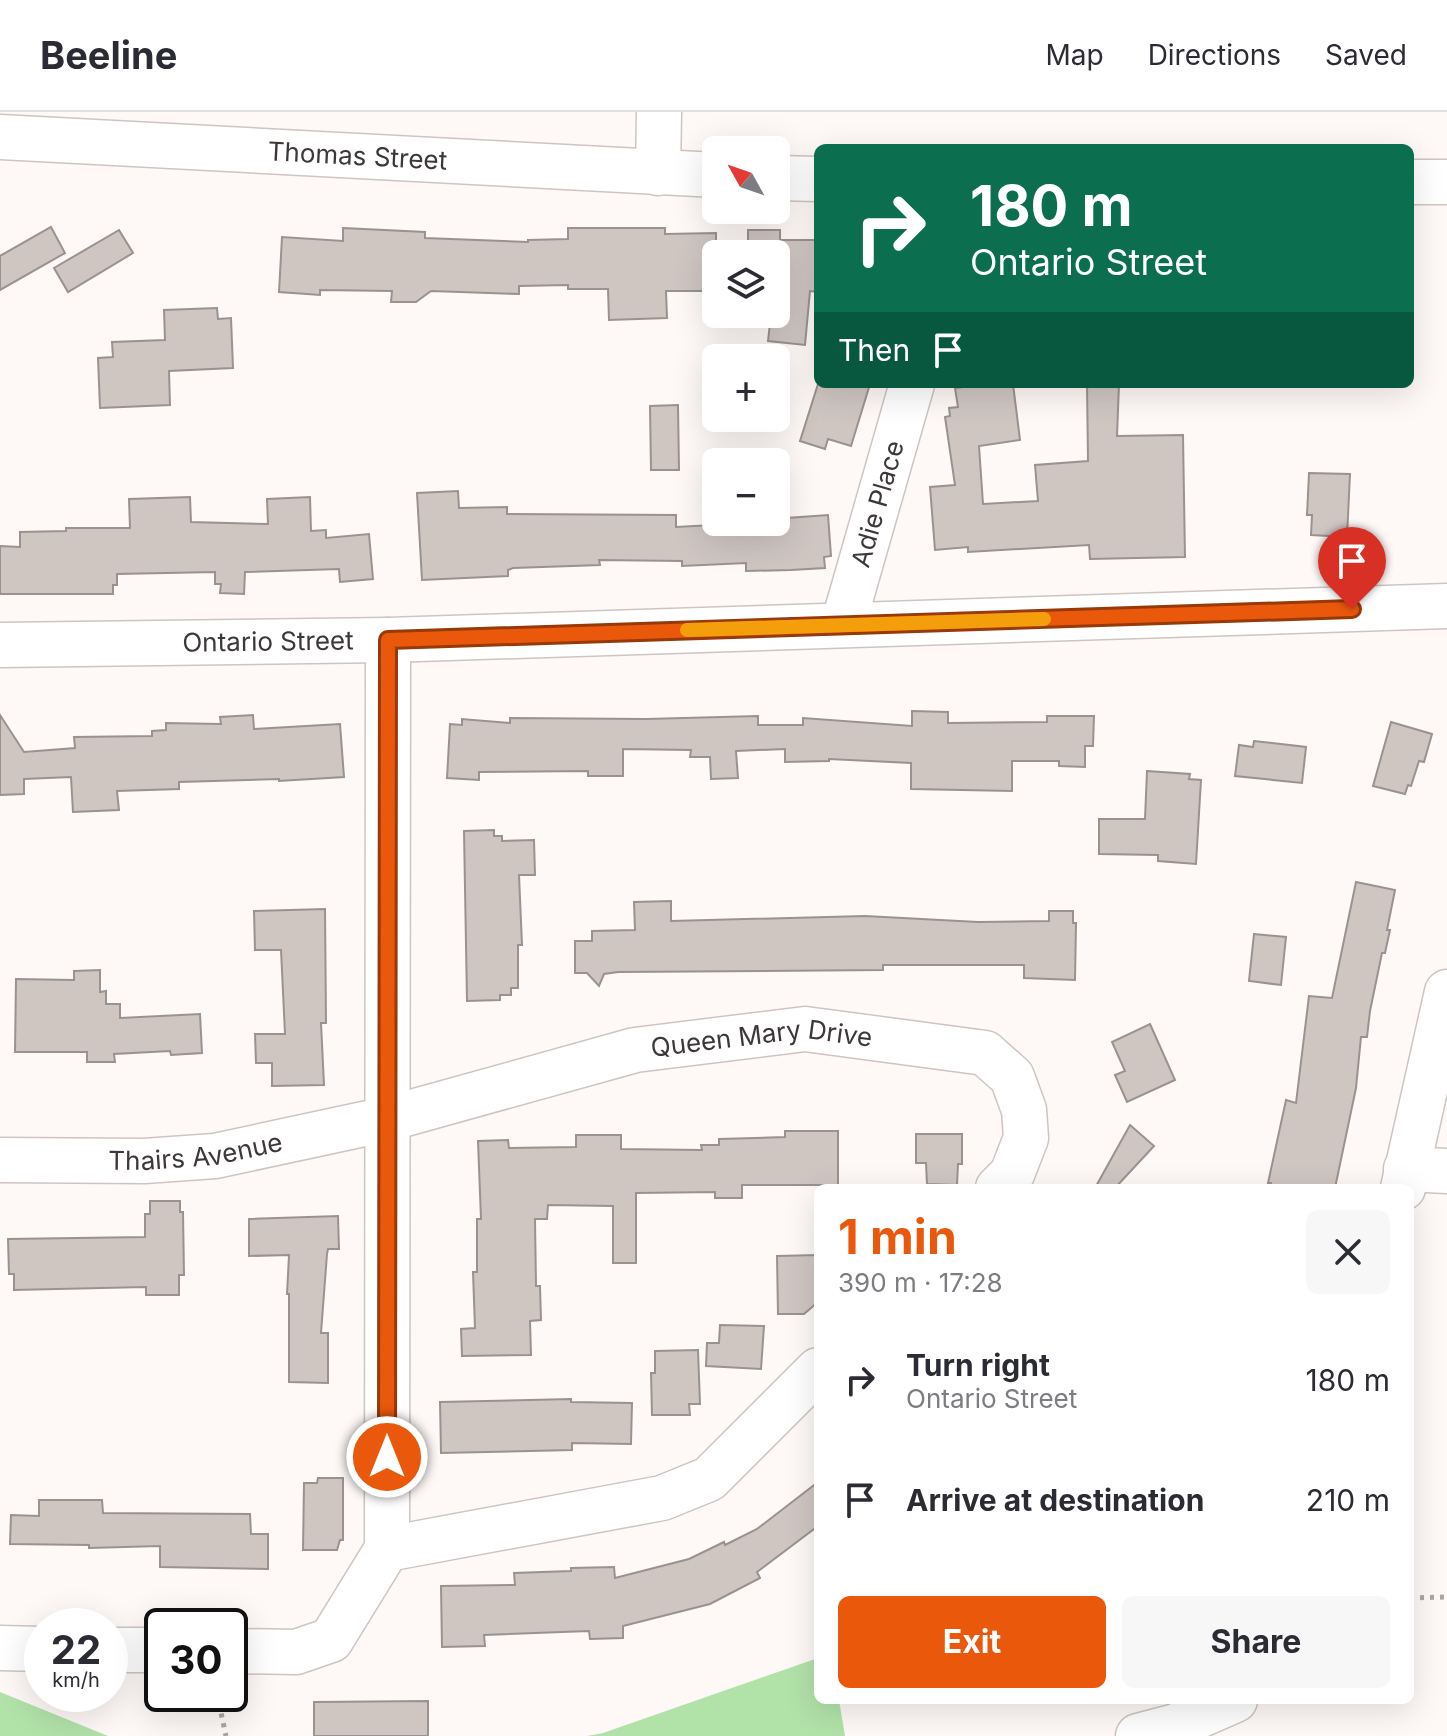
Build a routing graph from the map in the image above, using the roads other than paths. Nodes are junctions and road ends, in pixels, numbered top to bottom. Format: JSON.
{"nodes":[{"id":1,"x":659,"y":112,"type":"edge"},
{"id":2,"x":0,"y":137,"type":"edge"},
{"id":3,"x":658,"y":173,"type":"junction"},
{"id":4,"x":702,"y":175,"type":"edge"},
{"id":5,"x":790,"y":178,"type":"edge"},
{"id":6,"x":814,"y":179,"type":"edge"},
{"id":7,"x":1414,"y":182,"type":"edge"},
{"id":8,"x":1447,"y":182,"type":"edge"},
{"id":9,"x":911,"y":388,"type":"edge"},
{"id":10,"x":1447,"y":606,"type":"edge"},
{"id":11,"x":843,"y":625,"type":"junction"},
{"id":12,"x":388,"y":640,"type":"junction"},
{"id":13,"x":0,"y":645,"type":"edge"},
{"id":14,"x":1447,"y":992,"type":"edge"},
{"id":15,"x":387,"y":1119,"type":"junction"},
{"id":16,"x":0,"y":1160,"type":"edge"},
{"id":17,"x":1419,"y":1176,"type":"edge"},
{"id":18,"x":1002,"y":1184,"type":"edge"},
{"id":19,"x":814,"y":1374,"type":"edge"},
{"id":20,"x":387,"y":1549,"type":"junction"},
{"id":21,"x":0,"y":1648,"type":"edge"},
{"id":22,"x":24,"y":1649,"type":"edge"},
{"id":23,"x":248,"y":1651,"type":"edge"},
{"id":24,"x":1226,"y":1704,"type":"edge"},
{"id":25,"x":1138,"y":1736,"type":"edge"}],
"edges":[{"from":1,"to":3,"type":"street"},
{"from":2,"to":3,"type":"street","name":"Thomas Street"},
{"from":3,"to":4,"type":"street","name":"Thomas Street"},
{"from":5,"to":6,"type":"street"},
{"from":7,"to":8,"type":"street"},
{"from":9,"to":11,"type":"street","name":"Adie Place"},
{"from":10,"to":11,"type":"street","name":"Ontario Street"},
{"from":11,"to":12,"type":"street","name":"Ontario Street"},
{"from":12,"to":13,"type":"street","name":"Ontario Street"},
{"from":12,"to":15,"type":"street"},
{"from":14,"to":17,"type":"street"},
{"from":15,"to":16,"type":"street","name":"Thairs Avenue"},
{"from":15,"to":18,"type":"street","name":"Queen Mary Drive"},
{"from":15,"to":20,"type":"street"},
{"from":19,"to":20,"type":"street"},
{"from":20,"to":23,"type":"street"},
{"from":21,"to":22,"type":"street"},
{"from":24,"to":25,"type":"street"}]}
